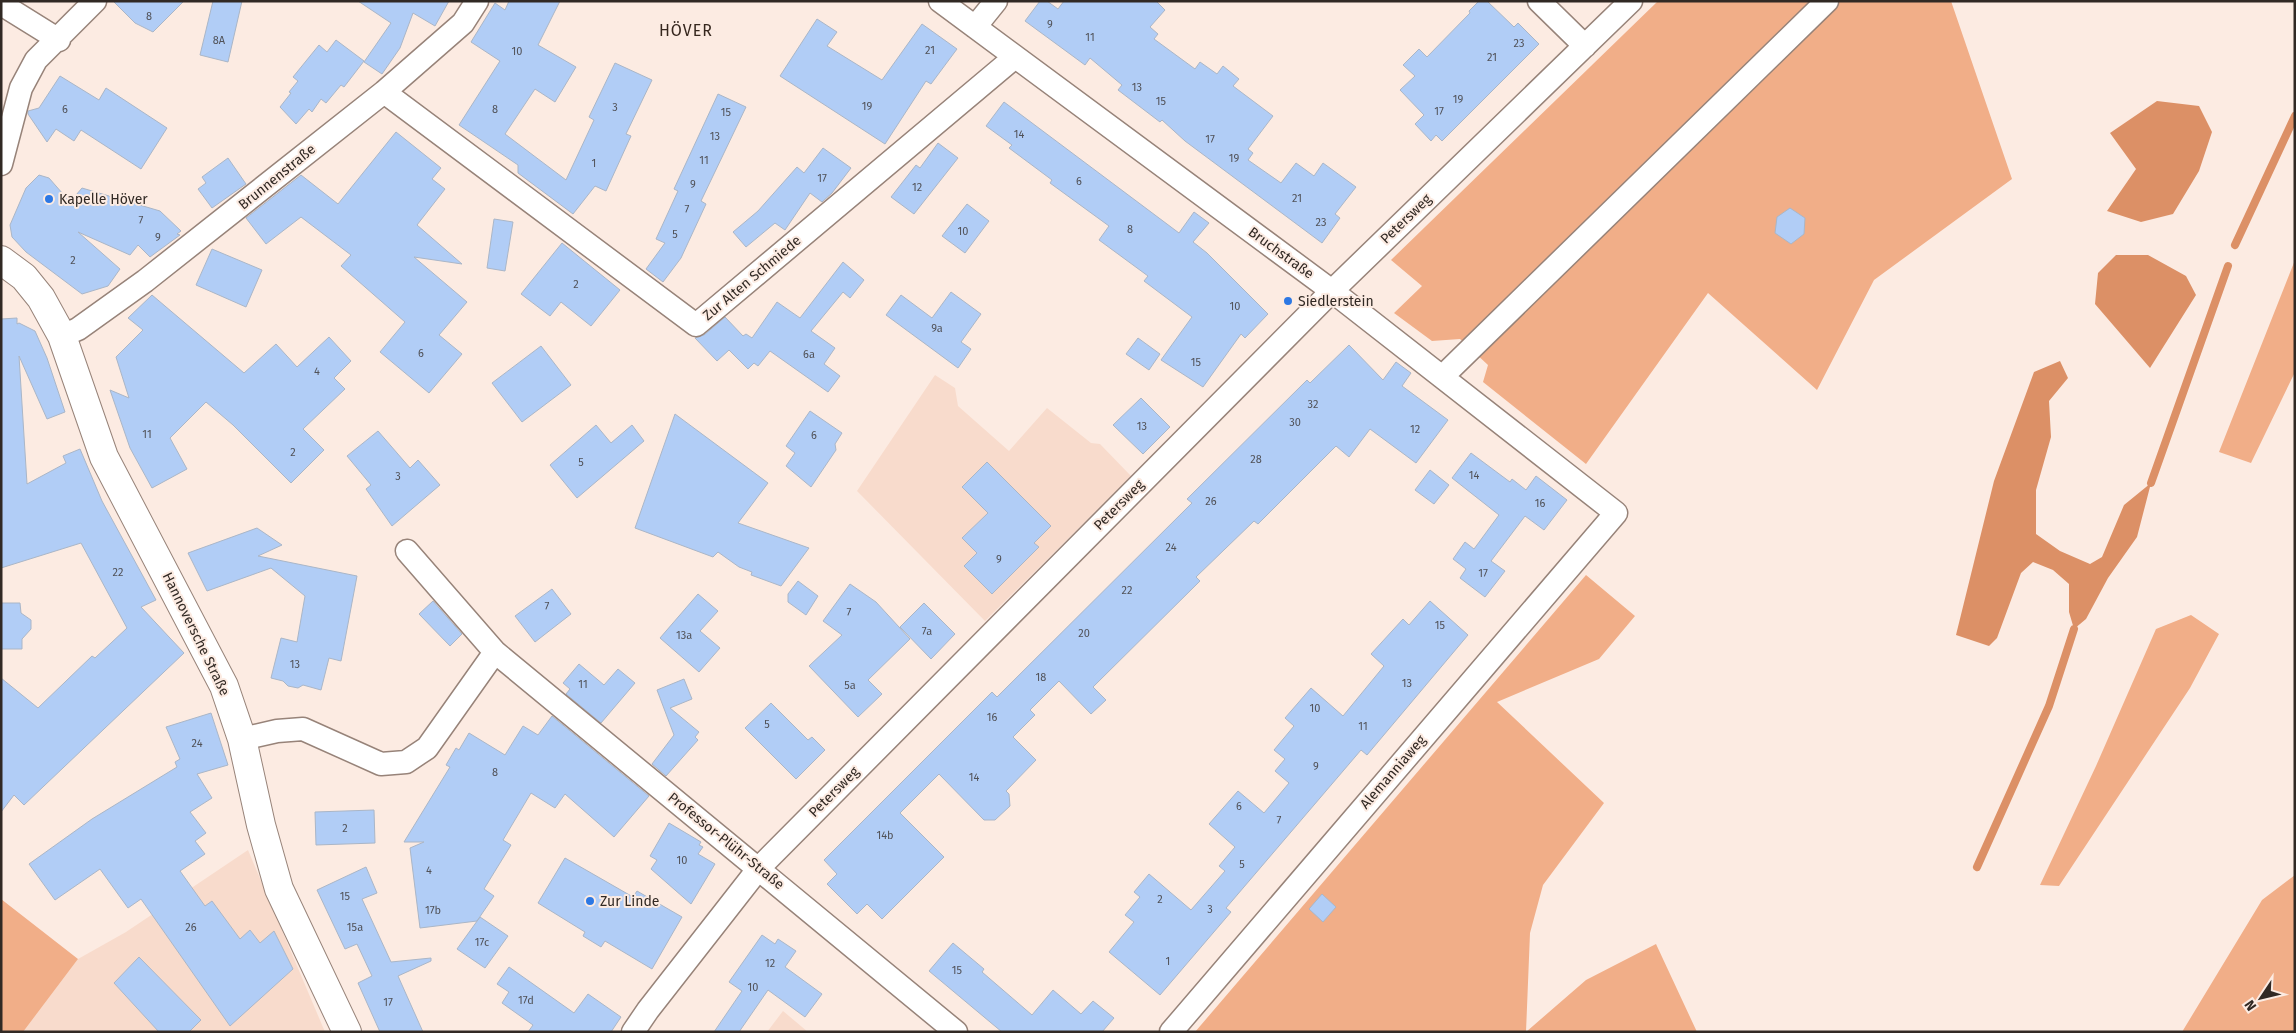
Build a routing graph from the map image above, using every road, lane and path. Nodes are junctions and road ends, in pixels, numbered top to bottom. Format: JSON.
{"nodes":[{"id":1,"x":95,"y":1,"type":"edge"},
{"id":2,"x":477,"y":1,"type":"edge"},
{"id":3,"x":940,"y":1,"type":"edge"},
{"id":4,"x":996,"y":1,"type":"edge"},
{"id":5,"x":1539,"y":1,"type":"edge"},
{"id":6,"x":1631,"y":1,"type":"edge"},
{"id":7,"x":1827,"y":1,"type":"edge"},
{"id":8,"x":1,"y":4,"type":"edge"},
{"id":9,"x":975,"y":27,"type":"junction"},
{"id":10,"x":59,"y":40,"type":"junction"},
{"id":11,"x":1585,"y":46,"type":"junction"},
{"id":12,"x":1015,"y":57,"type":"junction"},
{"id":13,"x":384,"y":92,"type":"junction"},
{"id":14,"x":1,"y":164,"type":"edge"},
{"id":15,"x":1,"y":260,"type":"edge"},
{"id":16,"x":1332,"y":291,"type":"junction"},
{"id":17,"x":62,"y":336,"type":"junction"},
{"id":18,"x":1442,"y":376,"type":"junction"},
{"id":19,"x":1616,"y":513,"type":"joint"},
{"id":20,"x":408,"y":551,"type":"dead end"},
{"id":21,"x":495,"y":652,"type":"junction"},
{"id":22,"x":242,"y":740,"type":"junction"},
{"id":23,"x":759,"y":868,"type":"junction"},
{"id":24,"x":346,"y":1032,"type":"edge"},
{"id":25,"x":633,"y":1032,"type":"edge"},
{"id":26,"x":956,"y":1032,"type":"edge"},
{"id":27,"x":1171,"y":1032,"type":"edge"}],
"edges":[{"from":1,"to":10,"type":"street"},
{"from":2,"to":13,"type":"street","name":"Brunnenstraße"},
{"from":3,"to":9,"type":"street","name":"Bruchstraße"},
{"from":4,"to":9,"type":"street"},
{"from":5,"to":11,"type":"street"},
{"from":6,"to":11,"type":"street","name":"Petersweg"},
{"from":7,"to":18,"type":"street"},
{"from":8,"to":10,"type":"street"},
{"from":9,"to":12,"type":"street","name":"Bruchstraße"},
{"from":10,"to":14,"type":"street"},
{"from":11,"to":16,"type":"street","name":"Petersweg"},
{"from":12,"to":13,"type":"street","name":"Zur Alten Schmiede"},
{"from":12,"to":16,"type":"street","name":"Bruchstraße"},
{"from":13,"to":17,"type":"street","name":"Brunnenstraße"},
{"from":15,"to":17,"type":"street","name":"Hannoversche Straße"},
{"from":16,"to":18,"type":"street","name":"Bruchstraße"},
{"from":16,"to":23,"type":"street","name":"Petersweg"},
{"from":17,"to":22,"type":"street","name":"Hannoversche Straße"},
{"from":18,"to":19,"type":"street","name":"Bruchstraße"},
{"from":19,"to":27,"type":"street","name":"Alemanniaweg"},
{"from":20,"to":21,"type":"street","name":"Professor-Plühr-Straße"},
{"from":21,"to":22,"type":"street"},
{"from":21,"to":23,"type":"street","name":"Professor-Plühr-Straße"},
{"from":22,"to":24,"type":"street","name":"Hannoversche Straße"},
{"from":23,"to":25,"type":"street","name":"Petersweg"},
{"from":23,"to":26,"type":"street","name":"Professor-Plühr-Straße"}]}
